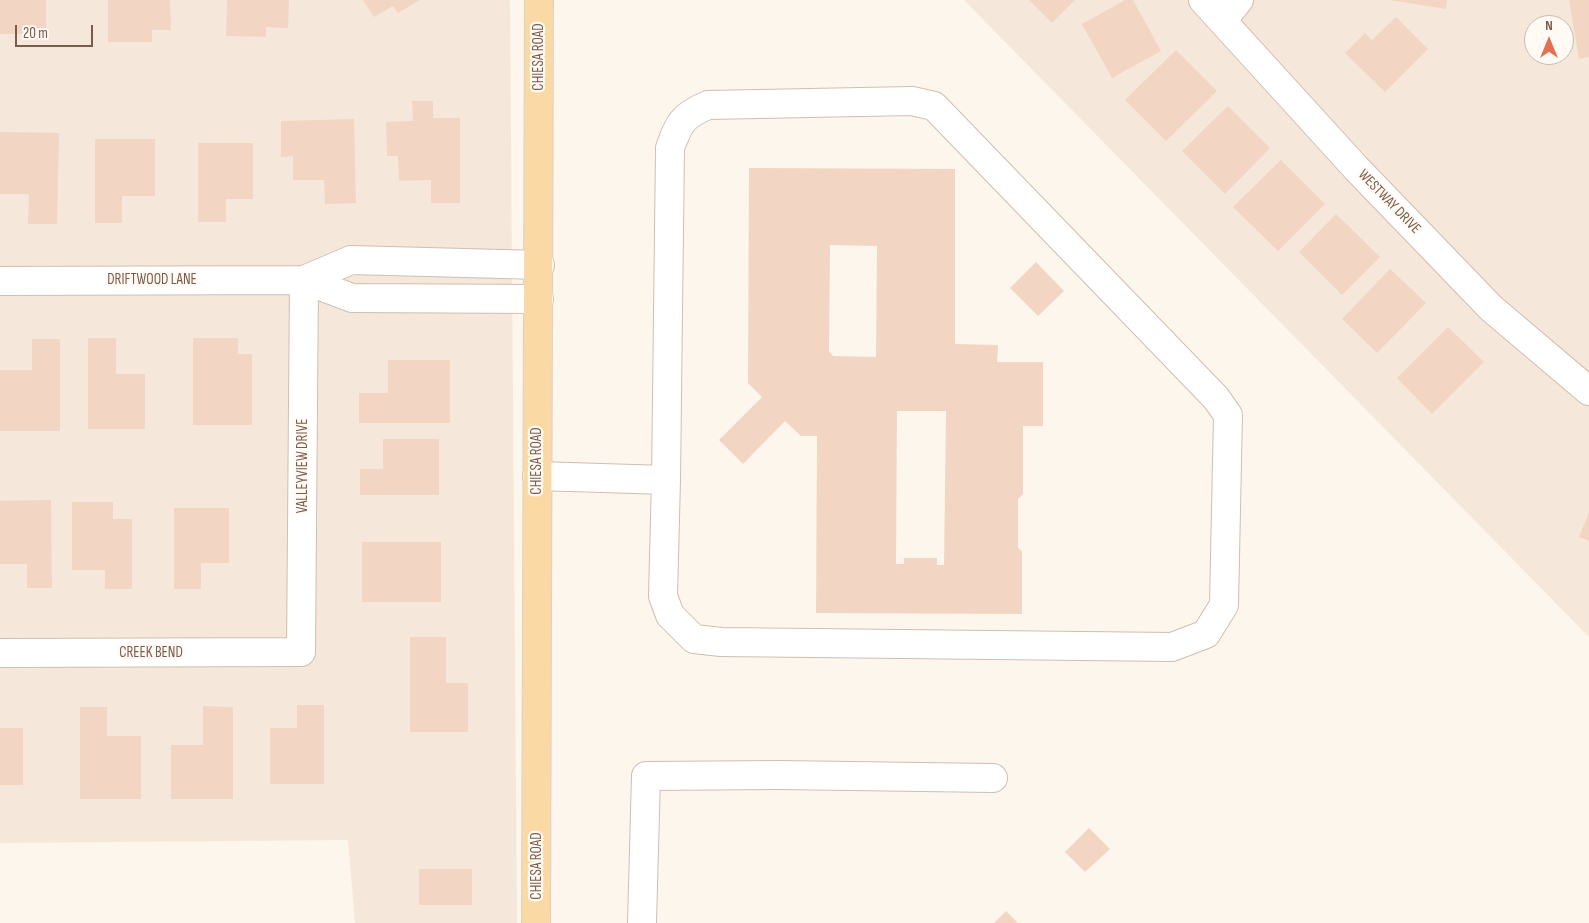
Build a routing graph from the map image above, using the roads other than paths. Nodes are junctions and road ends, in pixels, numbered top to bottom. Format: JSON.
{"nodes":[{"id":1,"x":539,"y":0,"type":"edge"},
{"id":2,"x":1202,"y":0,"type":"edge"},
{"id":3,"x":1239,"y":0,"type":"edge"},
{"id":4,"x":1222,"y":21,"type":"junction"},
{"id":5,"x":540,"y":265,"type":"junction"},
{"id":6,"x":304,"y":280,"type":"junction"},
{"id":7,"x":0,"y":281,"type":"edge"},
{"id":8,"x":539,"y":299,"type":"junction"},
{"id":9,"x":1589,"y":391,"type":"edge"},
{"id":10,"x":537,"y":476,"type":"junction"},
{"id":11,"x":666,"y":480,"type":"junction"},
{"id":12,"x":302,"y":652,"type":"joint"},
{"id":13,"x":0,"y":654,"type":"edge"},
{"id":14,"x":993,"y":778,"type":"dead end"},
{"id":15,"x":536,"y":923,"type":"edge"},
{"id":16,"x":642,"y":923,"type":"edge"}],
"edges":[{"from":1,"to":5,"type":"main road","name":"CHIESA ROAD"},
{"from":2,"to":4,"type":"street","name":"WESTWAY DRIVE"},
{"from":3,"to":4,"type":"street"},
{"from":4,"to":9,"type":"street","name":"WESTWAY DRIVE"},
{"from":5,"to":6,"type":"street","name":"DRIFTWOOD LANE"},
{"from":5,"to":8,"type":"main road","name":"CHIESA ROAD"},
{"from":6,"to":7,"type":"street","name":"DRIFTWOOD LANE"},
{"from":6,"to":8,"type":"street","name":"DRIFTWOOD LANE"},
{"from":6,"to":12,"type":"street","name":"VALLEYVIEW DRIVE"},
{"from":8,"to":10,"type":"main road","name":"CHIESA ROAD"},
{"from":10,"to":11,"type":"street"},
{"from":10,"to":15,"type":"main road","name":"CHIESA ROAD"},
{"from":11,"to":11,"type":"street"},
{"from":12,"to":13,"type":"street","name":"CREEK BEND"},
{"from":14,"to":16,"type":"street"}]}
